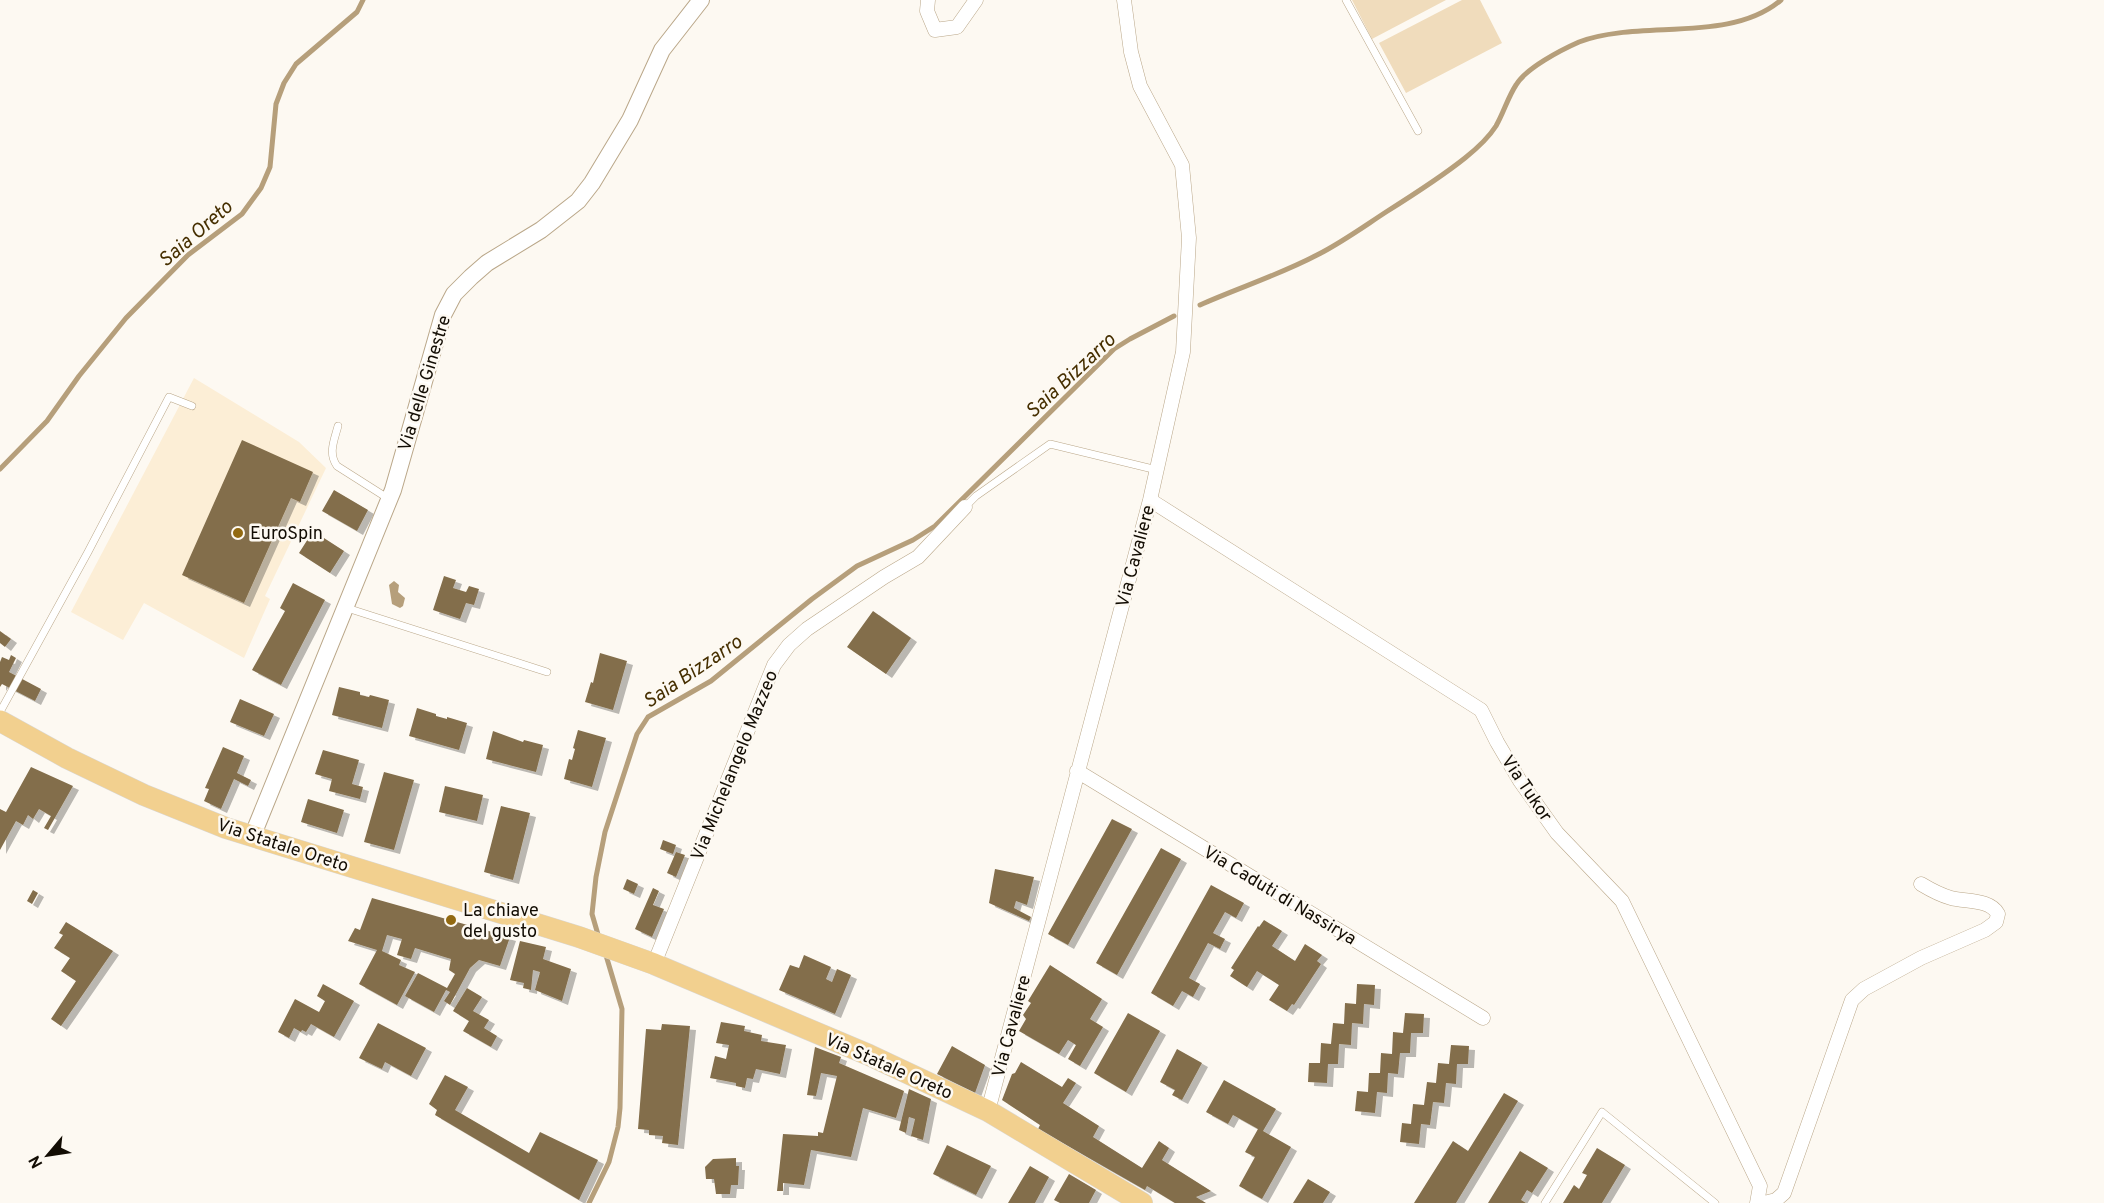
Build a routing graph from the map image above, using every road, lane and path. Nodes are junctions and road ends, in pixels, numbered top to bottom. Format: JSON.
{"nodes":[{"id":1,"x":700,"y":0,"type":"edge"},
{"id":2,"x":928,"y":0,"type":"edge"},
{"id":3,"x":976,"y":0,"type":"edge"},
{"id":4,"x":1124,"y":0,"type":"edge"},
{"id":5,"x":1346,"y":0,"type":"edge"},
{"id":6,"x":1418,"y":131,"type":"dead end"},
{"id":7,"x":192,"y":406,"type":"dead end"},
{"id":8,"x":338,"y":426,"type":"dead end"},
{"id":9,"x":1157,"y":470,"type":"junction"},
{"id":10,"x":390,"y":499,"type":"junction"},
{"id":11,"x":1150,"y":500,"type":"junction"},
{"id":12,"x":965,"y":507,"type":"joint"},
{"id":13,"x":344,"y":607,"type":"junction"},
{"id":14,"x":547,"y":672,"type":"dead end"},
{"id":15,"x":0,"y":712,"type":"edge"},
{"id":16,"x":0,"y":721,"type":"edge"},
{"id":17,"x":1077,"y":771,"type":"junction"},
{"id":18,"x":252,"y":837,"type":"junction"},
{"id":19,"x":1921,"y":884,"type":"dead end"},
{"id":20,"x":654,"y":964,"type":"junction"},
{"id":21,"x":1483,"y":1018,"type":"dead end"},
{"id":22,"x":988,"y":1112,"type":"junction"},
{"id":23,"x":1142,"y":1203,"type":"edge"},
{"id":24,"x":1545,"y":1203,"type":"edge"},
{"id":25,"x":1714,"y":1203,"type":"edge"},
{"id":26,"x":1757,"y":1203,"type":"edge"},
{"id":27,"x":1764,"y":1203,"type":"edge"}],
"edges":[{"from":1,"to":10,"type":"street","name":"Via delle Ginestre"},
{"from":2,"to":3,"type":"street"},
{"from":4,"to":9,"type":"street","name":"Via Cavaliere"},
{"from":5,"to":6,"type":"lane"},
{"from":7,"to":15,"type":"lane"},
{"from":8,"to":10,"type":"lane"},
{"from":9,"to":11,"type":"street","name":"Via Cavaliere"},
{"from":9,"to":12,"type":"lane"},
{"from":10,"to":13,"type":"street","name":"Via delle Ginestre"},
{"from":11,"to":17,"type":"street","name":"Via Cavaliere"},
{"from":11,"to":26,"type":"street","name":"Via Tukor"},
{"from":12,"to":20,"type":"street","name":"Via Michelangelo Mazzeo"},
{"from":13,"to":14,"type":"lane"},
{"from":13,"to":18,"type":"street","name":"Via delle Ginestre"},
{"from":16,"to":18,"type":"main road","name":"Via Statale Oreto"},
{"from":17,"to":21,"type":"street","name":"Via Caduti di Nassirya"},
{"from":17,"to":22,"type":"street","name":"Via Cavaliere"},
{"from":18,"to":20,"type":"main road","name":"Via Statale Oreto"},
{"from":19,"to":27,"type":"street"},
{"from":20,"to":22,"type":"main road","name":"Via Statale Oreto"},
{"from":22,"to":23,"type":"main road","name":"Via Statale Oreto"},
{"from":24,"to":25,"type":"lane"}]}
